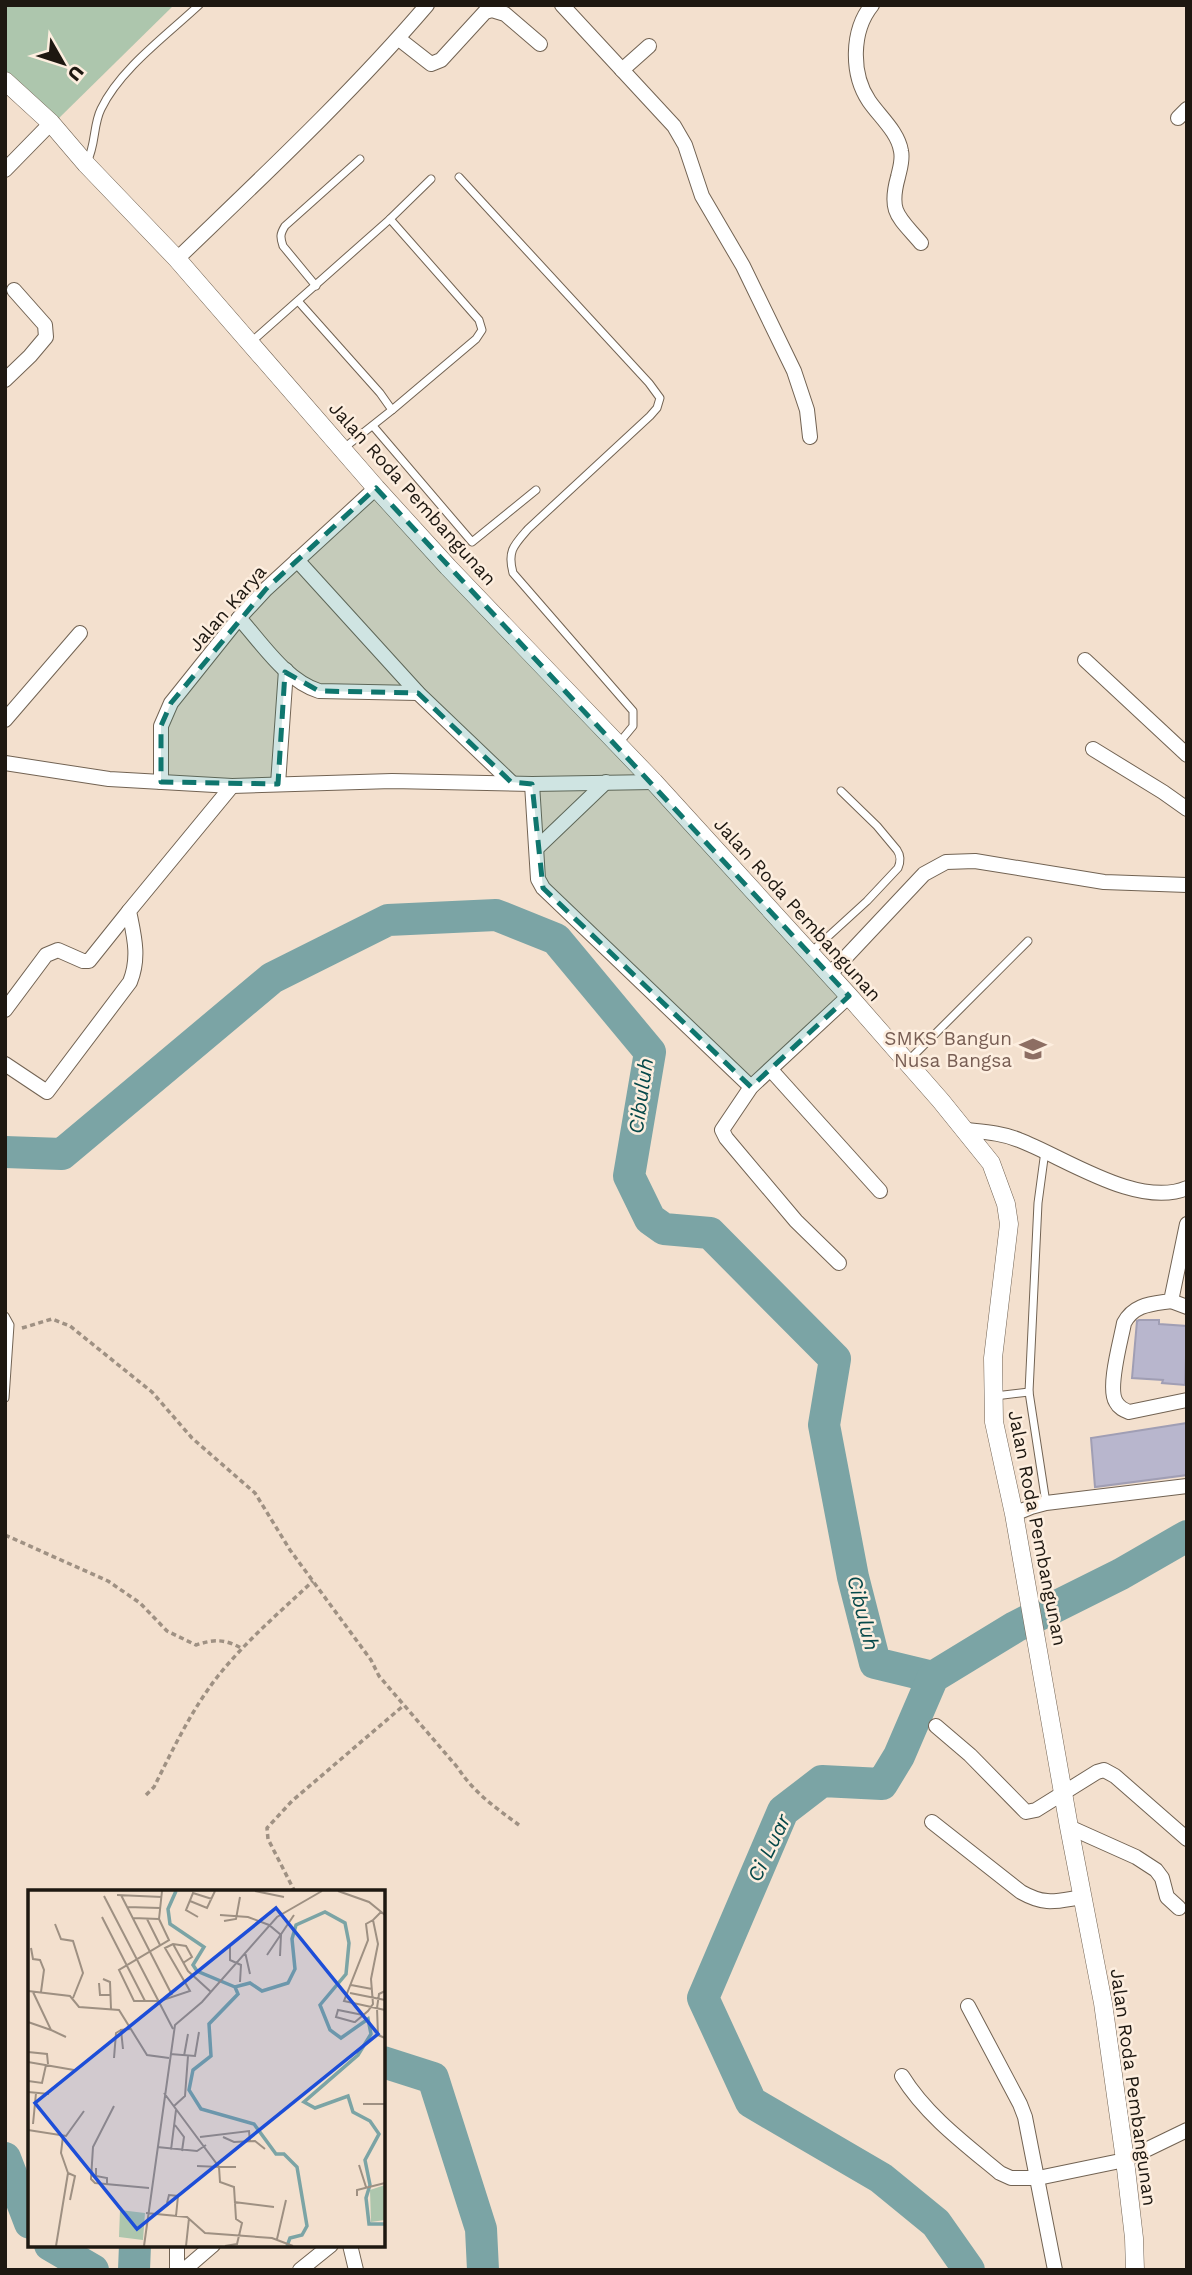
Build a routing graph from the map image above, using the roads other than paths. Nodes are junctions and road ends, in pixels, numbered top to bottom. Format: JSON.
{"nodes":[{"id":1,"x":199,"y":5,"type":"edge"},
{"id":2,"x":427,"y":5,"type":"edge"},
{"id":3,"x":562,"y":5,"type":"edge"},
{"id":4,"x":870,"y":6,"type":"edge"},
{"id":5,"x":399,"y":39,"type":"junction"},
{"id":6,"x":540,"y":44,"type":"dead end"},
{"id":7,"x":649,"y":46,"type":"dead end"},
{"id":8,"x":622,"y":69,"type":"junction"},
{"id":9,"x":5,"y":80,"type":"edge"},
{"id":10,"x":51,"y":123,"type":"junction"},
{"id":11,"x":360,"y":159,"type":"dead end"},
{"id":12,"x":86,"y":164,"type":"junction"},
{"id":13,"x":5,"y":170,"type":"edge"},
{"id":14,"x":459,"y":177,"type":"dead end"},
{"id":15,"x":431,"y":179,"type":"dead end"},
{"id":16,"x":390,"y":219,"type":"junction"},
{"id":17,"x":921,"y":243,"type":"dead end"},
{"id":18,"x":177,"y":259,"type":"junction"},
{"id":19,"x":316,"y":286,"type":"junction"},
{"id":20,"x":14,"y":290,"type":"dead end"},
{"id":21,"x":298,"y":301,"type":"junction"},
{"id":22,"x":250,"y":343,"type":"junction"},
{"id":23,"x":5,"y":380,"type":"edge"},
{"id":24,"x":392,"y":410,"type":"junction"},
{"id":25,"x":373,"y":426,"type":"junction"},
{"id":26,"x":810,"y":437,"type":"dead end"},
{"id":27,"x":342,"y":449,"type":"junction"},
{"id":28,"x":376,"y":488,"type":"junction"},
{"id":29,"x":536,"y":490,"type":"dead end"},
{"id":30,"x":297,"y":560,"type":"junction"},
{"id":31,"x":239,"y":618,"type":"junction"},
{"id":32,"x":79,"y":633,"type":"dead end"},
{"id":33,"x":1085,"y":660,"type":"dead end"},
{"id":34,"x":286,"y":670,"type":"junction"},
{"id":35,"x":418,"y":693,"type":"junction"},
{"id":36,"x":5,"y":720,"type":"edge"},
{"id":37,"x":618,"y":743,"type":"junction"},
{"id":38,"x":1093,"y":749,"type":"dead end"},
{"id":39,"x":1187,"y":755,"type":"edge"},
{"id":40,"x":5,"y":763,"type":"edge"},
{"id":41,"x":161,"y":782,"type":"junction"},
{"id":42,"x":511,"y":782,"type":"junction"},
{"id":43,"x":606,"y":782,"type":"junction"},
{"id":44,"x":654,"y":782,"type":"junction"},
{"id":45,"x":278,"y":784,"type":"junction"},
{"id":46,"x":533,"y":784,"type":"junction"},
{"id":47,"x":232,"y":786,"type":"junction"},
{"id":48,"x":841,"y":791,"type":"dead end"},
{"id":49,"x":1187,"y":809,"type":"edge"},
{"id":50,"x":537,"y":848,"type":"junction"},
{"id":51,"x":1187,"y":869,"type":"edge"},
{"id":52,"x":1182,"y":884,"type":"edge"},
{"id":53,"x":129,"y":911,"type":"junction"},
{"id":54,"x":1028,"y":941,"type":"dead end"},
{"id":55,"x":809,"y":954,"type":"junction"},
{"id":56,"x":829,"y":975,"type":"junction"},
{"id":57,"x":849,"y":996,"type":"junction"},
{"id":58,"x":5,"y":1010,"type":"edge"},
{"id":59,"x":907,"y":1062,"type":"junction"},
{"id":60,"x":5,"y":1064,"type":"edge"},
{"id":61,"x":771,"y":1070,"type":"junction"},
{"id":62,"x":751,"y":1087,"type":"junction"},
{"id":63,"x":966,"y":1130,"type":"junction"},
{"id":64,"x":1045,"y":1150,"type":"junction"},
{"id":65,"x":880,"y":1191,"type":"dead end"},
{"id":66,"x":1184,"y":1192,"type":"edge"},
{"id":67,"x":1187,"y":1224,"type":"edge"},
{"id":68,"x":839,"y":1263,"type":"dead end"},
{"id":69,"x":1181,"y":1283,"type":"edge"},
{"id":70,"x":1171,"y":1301,"type":"junction"},
{"id":71,"x":1187,"y":1307,"type":"edge"},
{"id":72,"x":5,"y":1316,"type":"edge"},
{"id":73,"x":1029,"y":1392,"type":"junction"},
{"id":74,"x":993,"y":1396,"type":"junction"},
{"id":75,"x":5,"y":1398,"type":"edge"},
{"id":76,"x":1187,"y":1400,"type":"edge"},
{"id":77,"x":1187,"y":1486,"type":"edge"},
{"id":78,"x":1046,"y":1503,"type":"junction"},
{"id":79,"x":1014,"y":1514,"type":"junction"},
{"id":80,"x":936,"y":1726,"type":"dead end"},
{"id":81,"x":1064,"y":1795,"type":"junction"},
{"id":82,"x":932,"y":1822,"type":"dead end"},
{"id":83,"x":1069,"y":1827,"type":"junction"},
{"id":84,"x":1187,"y":1839,"type":"edge"},
{"id":85,"x":1082,"y":1897,"type":"junction"},
{"id":86,"x":1179,"y":1908,"type":"dead end"},
{"id":87,"x":968,"y":2006,"type":"dead end"},
{"id":88,"x":902,"y":2076,"type":"dead end"},
{"id":89,"x":1187,"y":2130,"type":"edge"},
{"id":90,"x":1125,"y":2160,"type":"junction"},
{"id":91,"x":1038,"y":2178,"type":"junction"},
{"id":92,"x":177,"y":2247,"type":"edge"},
{"id":93,"x":211,"y":2247,"type":"edge"},
{"id":94,"x":329,"y":2247,"type":"edge"},
{"id":95,"x":350,"y":2247,"type":"edge"},
{"id":96,"x":177,"y":2270,"type":"edge"},
{"id":97,"x":184,"y":2270,"type":"edge"},
{"id":98,"x":300,"y":2270,"type":"edge"},
{"id":99,"x":356,"y":2270,"type":"edge"},
{"id":100,"x":1055,"y":2270,"type":"edge"},
{"id":101,"x":1135,"y":2270,"type":"edge"}],
"edges":[{"from":1,"to":12,"type":"lane"},
{"from":2,"to":5,"type":"street"},
{"from":3,"to":8,"type":"street"},
{"from":4,"to":17,"type":"street"},
{"from":5,"to":6,"type":"street"},
{"from":5,"to":18,"type":"street"},
{"from":7,"to":8,"type":"street"},
{"from":8,"to":26,"type":"street"},
{"from":9,"to":10,"type":"street","name":"Jalan Roda Pembangunan"},
{"from":10,"to":12,"type":"street","name":"Jalan Roda Pembangunan"},
{"from":10,"to":13,"type":"street"},
{"from":11,"to":19,"type":"lane"},
{"from":12,"to":18,"type":"street","name":"Jalan Roda Pembangunan"},
{"from":14,"to":37,"type":"lane"},
{"from":15,"to":16,"type":"lane"},
{"from":16,"to":19,"type":"lane"},
{"from":16,"to":24,"type":"lane"},
{"from":18,"to":22,"type":"street","name":"Jalan Roda Pembangunan"},
{"from":19,"to":21,"type":"lane"},
{"from":20,"to":23,"type":"street"},
{"from":21,"to":22,"type":"lane"},
{"from":21,"to":24,"type":"lane"},
{"from":22,"to":27,"type":"street","name":"Jalan Roda Pembangunan"},
{"from":24,"to":25,"type":"lane"},
{"from":25,"to":27,"type":"lane"},
{"from":25,"to":29,"type":"lane"},
{"from":27,"to":28,"type":"street","name":"Jalan Roda Pembangunan"},
{"from":28,"to":30,"type":"street","name":"Jalan Karya"},
{"from":28,"to":37,"type":"street","name":"Jalan Roda Pembangunan"},
{"from":30,"to":31,"type":"street","name":"Jalan Karya"},
{"from":30,"to":35,"type":"street"},
{"from":31,"to":34,"type":"street"},
{"from":31,"to":41,"type":"street","name":"Jalan Karya"},
{"from":32,"to":36,"type":"street"},
{"from":33,"to":39,"type":"street"},
{"from":34,"to":35,"type":"street"},
{"from":34,"to":45,"type":"street"},
{"from":35,"to":42,"type":"street"},
{"from":37,"to":44,"type":"street","name":"Jalan Roda Pembangunan"},
{"from":38,"to":49,"type":"street"},
{"from":40,"to":41,"type":"street"},
{"from":41,"to":47,"type":"street"},
{"from":42,"to":45,"type":"street"},
{"from":42,"to":46,"type":"street"},
{"from":43,"to":44,"type":"street"},
{"from":43,"to":46,"type":"street"},
{"from":43,"to":50,"type":"street"},
{"from":44,"to":55,"type":"street","name":"Jalan Roda Pembangunan"},
{"from":45,"to":47,"type":"street"},
{"from":46,"to":50,"type":"street"},
{"from":47,"to":53,"type":"street"},
{"from":48,"to":55,"type":"lane"},
{"from":50,"to":62,"type":"street"},
{"from":51,"to":52,"type":"street"},
{"from":52,"to":56,"type":"street"},
{"from":53,"to":58,"type":"street"},
{"from":53,"to":60,"type":"street"},
{"from":54,"to":59,"type":"lane"},
{"from":55,"to":56,"type":"street","name":"Jalan Roda Pembangunan"},
{"from":56,"to":57,"type":"street","name":"Jalan Roda Pembangunan"},
{"from":57,"to":59,"type":"street","name":"Jalan Roda Pembangunan"},
{"from":57,"to":61,"type":"street"},
{"from":59,"to":63,"type":"street","name":"Jalan Roda Pembangunan"},
{"from":61,"to":62,"type":"street"},
{"from":61,"to":65,"type":"street"},
{"from":62,"to":68,"type":"street"},
{"from":63,"to":64,"type":"street"},
{"from":63,"to":74,"type":"street","name":"Jalan Roda Pembangunan"},
{"from":64,"to":66,"type":"street"},
{"from":64,"to":73,"type":"lane"},
{"from":67,"to":69,"type":"street"},
{"from":69,"to":70,"type":"street"},
{"from":70,"to":71,"type":"street"},
{"from":70,"to":76,"type":"street"},
{"from":72,"to":75,"type":"lane"},
{"from":73,"to":74,"type":"lane"},
{"from":73,"to":78,"type":"lane"},
{"from":74,"to":79,"type":"street","name":"Jalan Roda Pembangunan"},
{"from":77,"to":78,"type":"street"},
{"from":78,"to":79,"type":"street"},
{"from":79,"to":81,"type":"street","name":"Jalan Roda Pembangunan"},
{"from":80,"to":81,"type":"street"},
{"from":81,"to":83,"type":"street","name":"Jalan Roda Pembangunan"},
{"from":81,"to":84,"type":"street"},
{"from":82,"to":85,"type":"street"},
{"from":83,"to":85,"type":"street","name":"Jalan Roda Pembangunan"},
{"from":83,"to":86,"type":"street"},
{"from":85,"to":90,"type":"street","name":"Jalan Roda Pembangunan"},
{"from":87,"to":91,"type":"street"},
{"from":88,"to":91,"type":"street"},
{"from":89,"to":90,"type":"street"},
{"from":90,"to":91,"type":"street"},
{"from":90,"to":101,"type":"street","name":"Jalan Roda Pembangunan"},
{"from":91,"to":100,"type":"street"},
{"from":92,"to":96,"type":"street"},
{"from":93,"to":97,"type":"street"},
{"from":94,"to":98,"type":"street"},
{"from":95,"to":99,"type":"street"}]}
